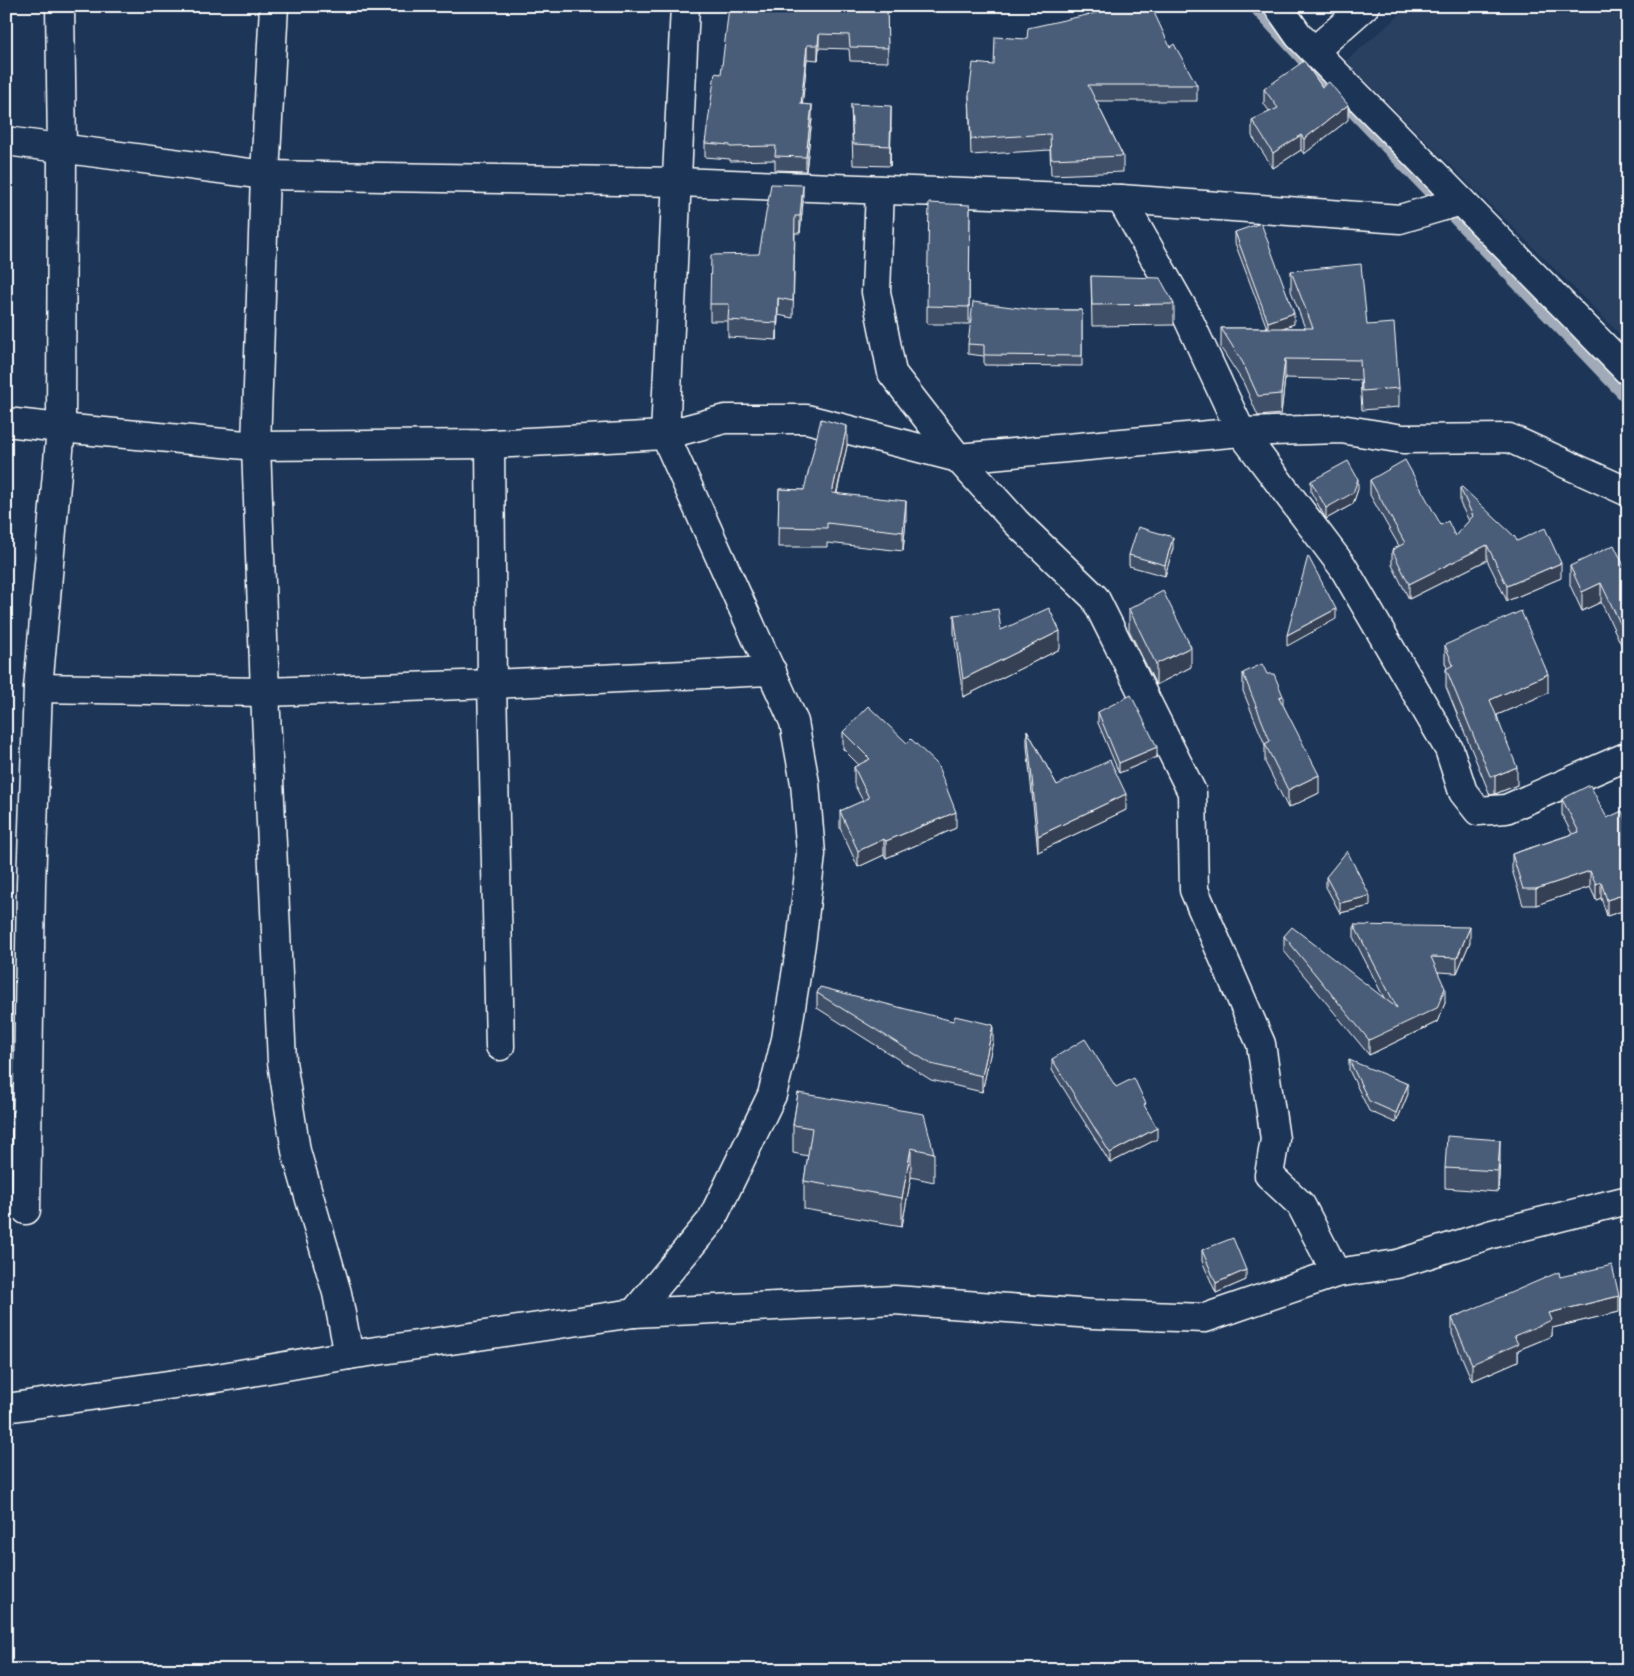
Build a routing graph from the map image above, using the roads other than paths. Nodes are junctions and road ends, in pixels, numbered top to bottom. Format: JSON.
{"nodes":[{"id":1,"x":60,"y":6,"type":"edge"},
{"id":2,"x":274,"y":6,"type":"edge"},
{"id":3,"x":685,"y":6,"type":"edge"},
{"id":4,"x":1278,"y":6,"type":"edge"},
{"id":5,"x":1365,"y":6,"type":"edge"},
{"id":6,"x":1314,"y":51,"type":"junction"},
{"id":7,"x":6,"y":141,"type":"edge"},
{"id":8,"x":62,"y":149,"type":"junction"},
{"id":9,"x":265,"y":175,"type":"junction"},
{"id":10,"x":678,"y":182,"type":"junction"},
{"id":11,"x":880,"y":190,"type":"junction"},
{"id":12,"x":1122,"y":199,"type":"junction"},
{"id":13,"x":1461,"y":201,"type":"junction"},
{"id":14,"x":1628,"y":371,"type":"edge"},
{"id":15,"x":6,"y":422,"type":"edge"},
{"id":16,"x":61,"y":428,"type":"junction"},
{"id":17,"x":1241,"y":432,"type":"junction"},
{"id":18,"x":665,"y":435,"type":"junction"},
{"id":19,"x":490,"y":444,"type":"junction"},
{"id":20,"x":256,"y":446,"type":"junction"},
{"id":21,"x":958,"y":458,"type":"junction"},
{"id":22,"x":1628,"y":492,"type":"edge"},
{"id":23,"x":772,"y":671,"type":"junction"},
{"id":24,"x":492,"y":684,"type":"junction"},
{"id":25,"x":38,"y":688,"type":"junction"},
{"id":26,"x":265,"y":692,"type":"junction"},
{"id":27,"x":1628,"y":756,"type":"edge"},
{"id":28,"x":500,"y":1046,"type":"dead end"},
{"id":29,"x":1628,"y":1200,"type":"edge"},
{"id":30,"x":26,"y":1210,"type":"dead end"},
{"id":31,"x":1336,"y":1273,"type":"junction"},
{"id":32,"x":634,"y":1314,"type":"junction"},
{"id":33,"x":349,"y":1355,"type":"junction"},
{"id":34,"x":6,"y":1408,"type":"edge"}],
"edges":[{"from":1,"to":8,"type":"street"},
{"from":2,"to":9,"type":"street"},
{"from":3,"to":10,"type":"street"},
{"from":4,"to":6,"type":"street"},
{"from":5,"to":6,"type":"street"},
{"from":6,"to":13,"type":"street"},
{"from":7,"to":8,"type":"street"},
{"from":8,"to":9,"type":"street"},
{"from":8,"to":16,"type":"street"},
{"from":9,"to":10,"type":"street"},
{"from":9,"to":20,"type":"street"},
{"from":10,"to":11,"type":"street"},
{"from":10,"to":18,"type":"street"},
{"from":11,"to":12,"type":"street"},
{"from":11,"to":21,"type":"street"},
{"from":12,"to":13,"type":"street"},
{"from":12,"to":17,"type":"street"},
{"from":13,"to":14,"type":"street"},
{"from":15,"to":16,"type":"street"},
{"from":16,"to":20,"type":"street"},
{"from":16,"to":25,"type":"street"},
{"from":17,"to":21,"type":"street"},
{"from":17,"to":22,"type":"street"},
{"from":17,"to":27,"type":"street"},
{"from":18,"to":19,"type":"street"},
{"from":18,"to":21,"type":"street"},
{"from":18,"to":23,"type":"street"},
{"from":19,"to":20,"type":"street"},
{"from":19,"to":24,"type":"street"},
{"from":20,"to":26,"type":"street"},
{"from":21,"to":31,"type":"street"},
{"from":23,"to":24,"type":"street"},
{"from":23,"to":32,"type":"street"},
{"from":24,"to":26,"type":"street"},
{"from":24,"to":28,"type":"street"},
{"from":25,"to":26,"type":"street"},
{"from":25,"to":30,"type":"street"},
{"from":26,"to":33,"type":"street"},
{"from":29,"to":31,"type":"street"},
{"from":31,"to":32,"type":"street"},
{"from":32,"to":33,"type":"street"},
{"from":33,"to":34,"type":"street"}]}
